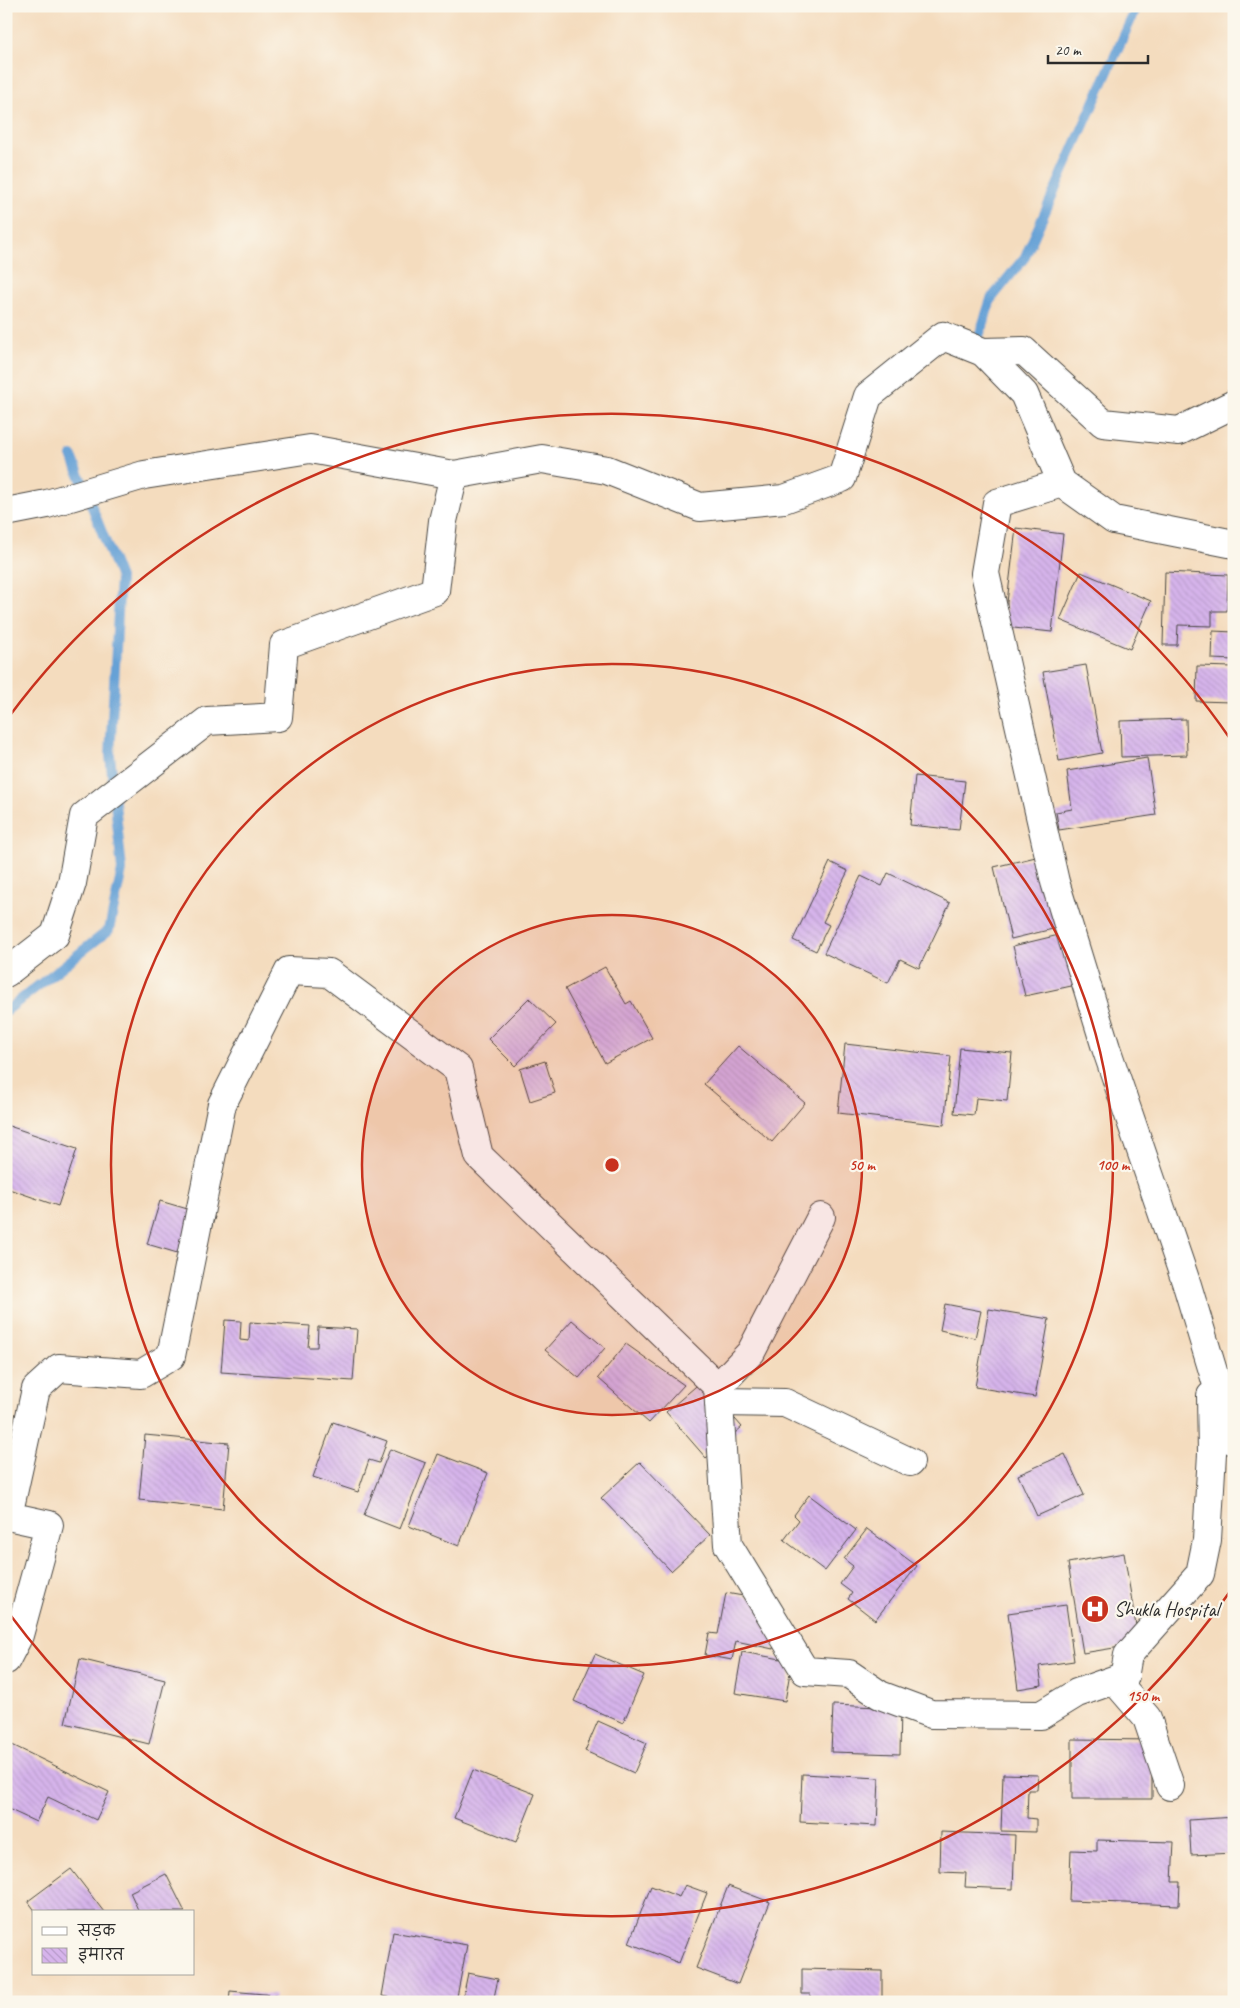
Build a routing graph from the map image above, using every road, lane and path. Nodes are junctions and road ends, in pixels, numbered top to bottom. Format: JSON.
{"nodes":[{"id":1,"x":982,"y":352,"type":"junction"},
{"id":2,"x":1234,"y":404,"type":"edge"},
{"id":3,"x":454,"y":475,"type":"junction"},
{"id":4,"x":1062,"y":482,"type":"junction"},
{"id":5,"x":6,"y":512,"type":"edge"},
{"id":6,"x":1234,"y":544,"type":"edge"},
{"id":7,"x":6,"y":973,"type":"edge"},
{"id":8,"x":821,"y":1217,"type":"dead end"},
{"id":9,"x":1211,"y":1365,"type":"junction"},
{"id":10,"x":719,"y":1394,"type":"junction"},
{"id":11,"x":1234,"y":1441,"type":"edge"},
{"id":12,"x":910,"y":1462,"type":"dead end"},
{"id":13,"x":6,"y":1660,"type":"edge"},
{"id":14,"x":1125,"y":1676,"type":"junction"},
{"id":15,"x":1170,"y":1786,"type":"dead end"}],
"edges":[{"from":1,"to":2,"type":"street"},
{"from":1,"to":3,"type":"street"},
{"from":1,"to":4,"type":"street"},
{"from":3,"to":5,"type":"street"},
{"from":3,"to":7,"type":"street"},
{"from":4,"to":6,"type":"street"},
{"from":4,"to":9,"type":"street"},
{"from":8,"to":10,"type":"street"},
{"from":9,"to":11,"type":"street"},
{"from":9,"to":14,"type":"street"},
{"from":10,"to":12,"type":"street"},
{"from":10,"to":13,"type":"street"},
{"from":10,"to":14,"type":"street"},
{"from":14,"to":15,"type":"street"}]}
